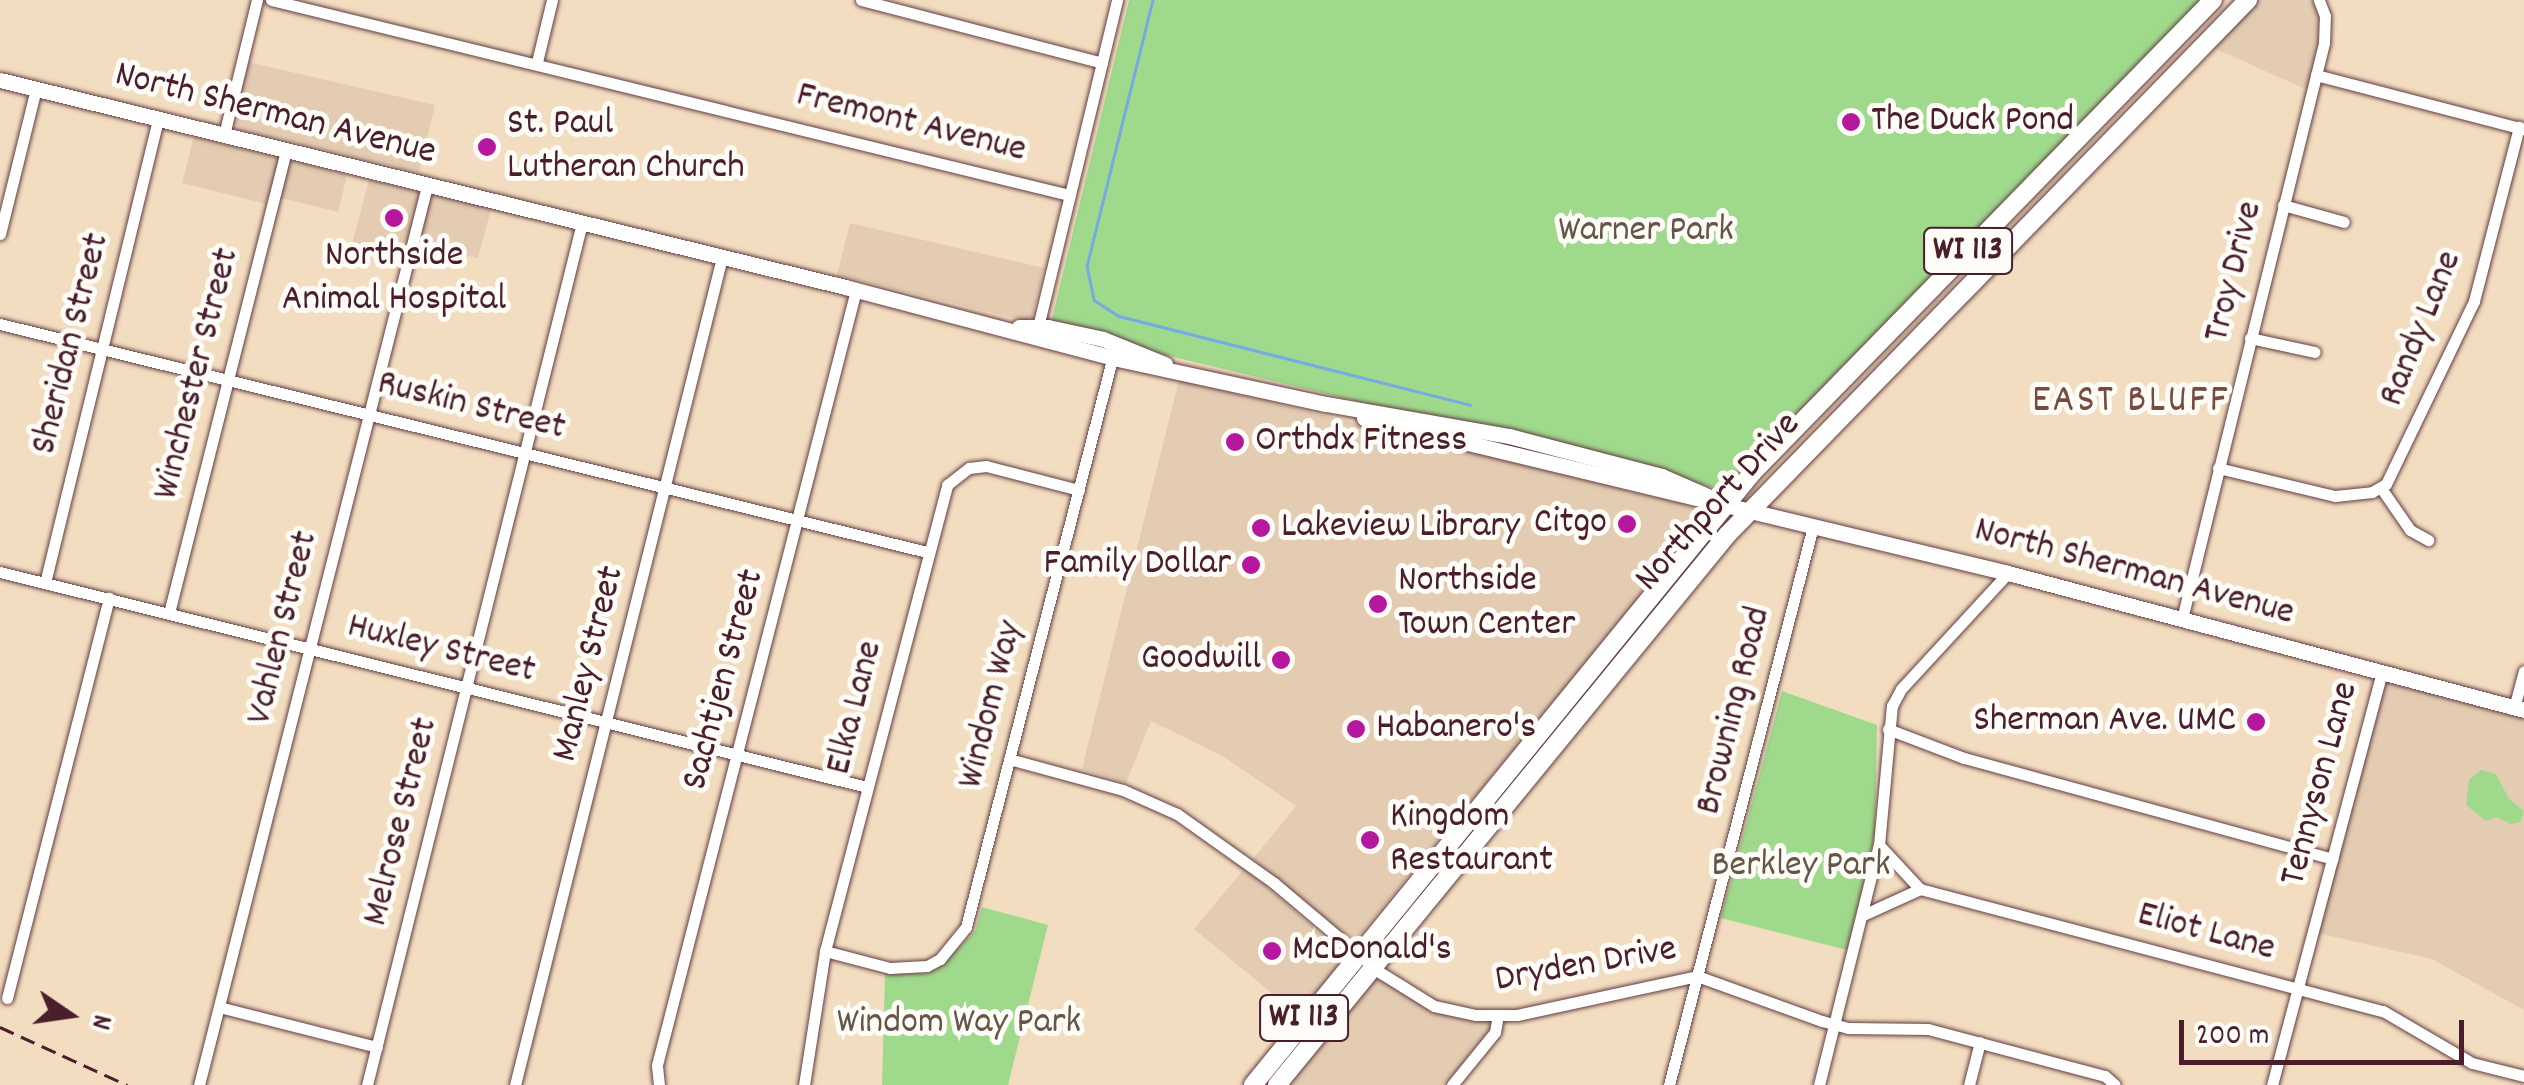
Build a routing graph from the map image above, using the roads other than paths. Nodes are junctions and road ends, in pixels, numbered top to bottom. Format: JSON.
{"nodes":[{"id":1,"x":257,"y":0,"type":"edge"},
{"id":2,"x":271,"y":0,"type":"edge"},
{"id":3,"x":552,"y":0,"type":"edge"},
{"id":4,"x":861,"y":0,"type":"edge"},
{"id":5,"x":1117,"y":0,"type":"edge"},
{"id":6,"x":2213,"y":0,"type":"edge"},
{"id":7,"x":2248,"y":0,"type":"edge"},
{"id":8,"x":2319,"y":0,"type":"edge"},
{"id":9,"x":537,"y":62,"type":"junction"},
{"id":10,"x":1102,"y":63,"type":"junction"},
{"id":11,"x":2316,"y":75,"type":"junction"},
{"id":12,"x":0,"y":80,"type":"edge"},
{"id":13,"x":36,"y":89,"type":"junction"},
{"id":14,"x":158,"y":119,"type":"junction"},
{"id":15,"x":2521,"y":128,"type":"edge"},
{"id":16,"x":224,"y":135,"type":"junction"},
{"id":17,"x":286,"y":150,"type":"junction"},
{"id":18,"x":427,"y":186,"type":"junction"},
{"id":19,"x":1070,"y":194,"type":"junction"},
{"id":20,"x":2283,"y":205,"type":"junction"},
{"id":21,"x":2344,"y":222,"type":"dead end"},
{"id":22,"x":582,"y":224,"type":"junction"},
{"id":23,"x":0,"y":234,"type":"edge"},
{"id":24,"x":722,"y":257,"type":"junction"},
{"id":25,"x":856,"y":290,"type":"junction"},
{"id":26,"x":0,"y":324,"type":"edge"},
{"id":27,"x":1037,"y":332,"type":"junction"},
{"id":28,"x":2250,"y":338,"type":"junction"},
{"id":29,"x":102,"y":347,"type":"junction"},
{"id":30,"x":1114,"y":351,"type":"junction"},
{"id":31,"x":2314,"y":352,"type":"dead end"},
{"id":32,"x":228,"y":378,"type":"junction"},
{"id":33,"x":369,"y":413,"type":"junction"},
{"id":34,"x":525,"y":451,"type":"junction"},
{"id":35,"x":2218,"y":468,"type":"junction"},
{"id":36,"x":665,"y":485,"type":"junction"},
{"id":37,"x":2381,"y":488,"type":"junction"},
{"id":38,"x":1078,"y":490,"type":"junction"},
{"id":39,"x":1726,"y":504,"type":"junction"},
{"id":40,"x":1751,"y":510,"type":"junction"},
{"id":41,"x":797,"y":518,"type":"junction"},
{"id":42,"x":1813,"y":526,"type":"junction"},
{"id":43,"x":2428,"y":540,"type":"dead end"},
{"id":44,"x":927,"y":552,"type":"junction"},
{"id":45,"x":0,"y":572,"type":"edge"},
{"id":46,"x":2008,"y":573,"type":"junction"},
{"id":47,"x":44,"y":583,"type":"junction"},
{"id":48,"x":108,"y":598,"type":"junction"},
{"id":49,"x":169,"y":613,"type":"junction"},
{"id":50,"x":2182,"y":618,"type":"junction"},
{"id":51,"x":310,"y":648,"type":"junction"},
{"id":52,"x":2524,"y":671,"type":"edge"},
{"id":53,"x":2382,"y":672,"type":"junction"},
{"id":54,"x":466,"y":688,"type":"junction"},
{"id":55,"x":2519,"y":709,"type":"edge"},
{"id":56,"x":1549,"y":720,"type":"junction"},
{"id":57,"x":606,"y":721,"type":"junction"},
{"id":58,"x":1888,"y":729,"type":"junction"},
{"id":59,"x":736,"y":752,"type":"junction"},
{"id":60,"x":1009,"y":760,"type":"junction"},
{"id":61,"x":1542,"y":762,"type":"junction"},
{"id":62,"x":867,"y":786,"type":"junction"},
{"id":63,"x":1879,"y":845,"type":"junction"},
{"id":64,"x":2332,"y":859,"type":"junction"},
{"id":65,"x":1920,"y":889,"type":"junction"},
{"id":66,"x":1863,"y":915,"type":"junction"},
{"id":67,"x":825,"y":951,"type":"junction"},
{"id":68,"x":1358,"y":952,"type":"junction"},
{"id":69,"x":0,"y":962,"type":"edge"},
{"id":70,"x":1374,"y":967,"type":"junction"},
{"id":71,"x":14,"y":971,"type":"junction"},
{"id":72,"x":1697,"y":976,"type":"junction"},
{"id":73,"x":2298,"y":988,"type":"junction"},
{"id":74,"x":7,"y":998,"type":"dead end"},
{"id":75,"x":218,"y":1007,"type":"junction"},
{"id":76,"x":1498,"y":1015,"type":"junction"},
{"id":77,"x":1836,"y":1024,"type":"junction"},
{"id":78,"x":1980,"y":1042,"type":"junction"},
{"id":79,"x":376,"y":1047,"type":"junction"},
{"id":80,"x":2524,"y":1076,"type":"edge"},
{"id":81,"x":2114,"y":1083,"type":"edge"},
{"id":82,"x":199,"y":1085,"type":"edge"},
{"id":83,"x":367,"y":1085,"type":"edge"},
{"id":84,"x":515,"y":1085,"type":"edge"},
{"id":85,"x":659,"y":1085,"type":"edge"},
{"id":86,"x":804,"y":1085,"type":"edge"},
{"id":87,"x":1253,"y":1085,"type":"edge"},
{"id":88,"x":1277,"y":1085,"type":"edge"},
{"id":89,"x":1452,"y":1085,"type":"edge"},
{"id":90,"x":1669,"y":1085,"type":"edge"},
{"id":91,"x":1818,"y":1085,"type":"edge"},
{"id":92,"x":1968,"y":1085,"type":"edge"},
{"id":93,"x":2272,"y":1085,"type":"edge"}],
"edges":[{"from":1,"to":16,"type":"street"},
{"from":2,"to":9,"type":"street","name":"Fremont Avenue"},
{"from":3,"to":9,"type":"street"},
{"from":4,"to":10,"type":"street"},
{"from":5,"to":10,"type":"street"},
{"from":6,"to":39,"type":"main road","name":"Northport Drive","number":"WI 113"},
{"from":7,"to":40,"type":"main road","name":"Northport Drive","number":"WI 113"},
{"from":8,"to":11,"type":"street","name":"Troy Drive"},
{"from":9,"to":19,"type":"street","name":"Fremont Avenue"},
{"from":10,"to":19,"type":"street"},
{"from":11,"to":15,"type":"street"},
{"from":11,"to":20,"type":"street","name":"Troy Drive"},
{"from":12,"to":13,"type":"street","name":"North Sherman Avenue"},
{"from":13,"to":14,"type":"street","name":"North Sherman Avenue"},
{"from":13,"to":23,"type":"street"},
{"from":14,"to":16,"type":"street","name":"North Sherman Avenue"},
{"from":14,"to":29,"type":"street","name":"Sheridan Street"},
{"from":15,"to":37,"type":"street","name":"Randy Lane"},
{"from":16,"to":17,"type":"street","name":"North Sherman Avenue"},
{"from":17,"to":18,"type":"street","name":"North Sherman Avenue"},
{"from":17,"to":32,"type":"street","name":"Winchester Street"},
{"from":18,"to":22,"type":"street","name":"North Sherman Avenue"},
{"from":18,"to":33,"type":"street","name":"Vahlen Street"},
{"from":19,"to":27,"type":"street"},
{"from":20,"to":21,"type":"street"},
{"from":20,"to":28,"type":"street","name":"Troy Drive"},
{"from":22,"to":24,"type":"street","name":"North Sherman Avenue"},
{"from":22,"to":34,"type":"street","name":"Melrose Street"},
{"from":24,"to":25,"type":"street","name":"North Sherman Avenue"},
{"from":24,"to":36,"type":"street","name":"Manley Street"},
{"from":25,"to":27,"type":"street","name":"North Sherman Avenue"},
{"from":25,"to":41,"type":"street","name":"Sachtjen Street"},
{"from":26,"to":29,"type":"street","name":"Ruskin Street"},
{"from":27,"to":30,"type":"street","name":"North Sherman Avenue"},
{"from":28,"to":31,"type":"street"},
{"from":28,"to":35,"type":"street","name":"Troy Drive"},
{"from":29,"to":32,"type":"street","name":"Ruskin Street"},
{"from":29,"to":47,"type":"street","name":"Sheridan Street"},
{"from":30,"to":38,"type":"street","name":"Windom Way"},
{"from":30,"to":39,"type":"street","name":"North Sherman Avenue"},
{"from":32,"to":33,"type":"street","name":"Ruskin Street"},
{"from":32,"to":49,"type":"street","name":"Winchester Street"},
{"from":33,"to":34,"type":"street","name":"Ruskin Street"},
{"from":33,"to":51,"type":"street","name":"Vahlen Street"},
{"from":34,"to":36,"type":"street","name":"Ruskin Street"},
{"from":34,"to":54,"type":"street","name":"Melrose Street"},
{"from":35,"to":37,"type":"street"},
{"from":35,"to":50,"type":"street","name":"Troy Drive"},
{"from":36,"to":41,"type":"street","name":"Ruskin Street"},
{"from":36,"to":57,"type":"street","name":"Manley Street"},
{"from":37,"to":43,"type":"street"},
{"from":38,"to":44,"type":"street","name":"Elka Lane"},
{"from":38,"to":60,"type":"street","name":"Windom Way"},
{"from":39,"to":40,"type":"street","name":"North Sherman Avenue"},
{"from":39,"to":56,"type":"main road","name":"Northport Drive","number":"WI 113"},
{"from":40,"to":42,"type":"street","name":"North Sherman Avenue"},
{"from":40,"to":61,"type":"main road","name":"Northport Drive","number":"WI 113"},
{"from":41,"to":44,"type":"street","name":"Ruskin Street"},
{"from":41,"to":59,"type":"street","name":"Sachtjen Street"},
{"from":42,"to":46,"type":"street","name":"North Sherman Avenue"},
{"from":42,"to":72,"type":"street","name":"Browning Road"},
{"from":44,"to":62,"type":"street","name":"Elka Lane"},
{"from":45,"to":47,"type":"street","name":"Huxley Street"},
{"from":46,"to":50,"type":"street","name":"North Sherman Avenue"},
{"from":46,"to":58,"type":"street"},
{"from":47,"to":48,"type":"street","name":"Huxley Street"},
{"from":48,"to":49,"type":"street","name":"Huxley Street"},
{"from":48,"to":71,"type":"street"},
{"from":49,"to":51,"type":"street","name":"Huxley Street"},
{"from":50,"to":53,"type":"street","name":"North Sherman Avenue"},
{"from":51,"to":54,"type":"street","name":"Huxley Street"},
{"from":51,"to":75,"type":"street","name":"Vahlen Street"},
{"from":52,"to":55,"type":"street"},
{"from":53,"to":55,"type":"street","name":"North Sherman Avenue"},
{"from":53,"to":64,"type":"street","name":"Tennyson Lane"},
{"from":54,"to":57,"type":"street","name":"Huxley Street"},
{"from":54,"to":79,"type":"street","name":"Melrose Street"},
{"from":56,"to":61,"type":"main road"},
{"from":56,"to":68,"type":"main road","name":"Northport Drive","number":"WI 113"},
{"from":57,"to":59,"type":"street","name":"Huxley Street"},
{"from":57,"to":84,"type":"street","name":"Manley Street"},
{"from":58,"to":63,"type":"street"},
{"from":58,"to":64,"type":"street"},
{"from":59,"to":62,"type":"street","name":"Huxley Street"},
{"from":59,"to":85,"type":"street","name":"Sachtjen Street"},
{"from":60,"to":67,"type":"street","name":"Windom Way"},
{"from":60,"to":68,"type":"street","name":"Dryden Drive"},
{"from":61,"to":70,"type":"main road","name":"Northport Drive","number":"WI 113"},
{"from":62,"to":67,"type":"street","name":"Elka Lane"},
{"from":63,"to":65,"type":"street"},
{"from":63,"to":66,"type":"street"},
{"from":64,"to":73,"type":"street","name":"Tennyson Lane"},
{"from":65,"to":66,"type":"street"},
{"from":65,"to":73,"type":"street","name":"Eliot Lane"},
{"from":66,"to":77,"type":"street"},
{"from":67,"to":86,"type":"street","name":"Elka Lane"},
{"from":68,"to":70,"type":"street","name":"Dryden Drive"},
{"from":68,"to":87,"type":"main road","name":"Northport Drive","number":"WI 113"},
{"from":69,"to":71,"type":"street"},
{"from":70,"to":76,"type":"street","name":"Dryden Drive"},
{"from":70,"to":88,"type":"main road","name":"Northport Drive","number":"WI 113"},
{"from":71,"to":74,"type":"street"},
{"from":72,"to":76,"type":"street","name":"Dryden Drive"},
{"from":72,"to":77,"type":"street","name":"Dryden Drive"},
{"from":72,"to":90,"type":"street","name":"Browning Road"},
{"from":73,"to":80,"type":"street","name":"Eliot Lane"},
{"from":73,"to":93,"type":"street","name":"Tennyson Lane"},
{"from":75,"to":79,"type":"street"},
{"from":75,"to":82,"type":"street","name":"Vahlen Street"},
{"from":76,"to":89,"type":"street"},
{"from":77,"to":78,"type":"street","name":"Dryden Drive"},
{"from":77,"to":91,"type":"street"},
{"from":78,"to":81,"type":"street","name":"Dryden Drive"},
{"from":78,"to":92,"type":"street"},
{"from":79,"to":83,"type":"street","name":"Melrose Street"}]}
